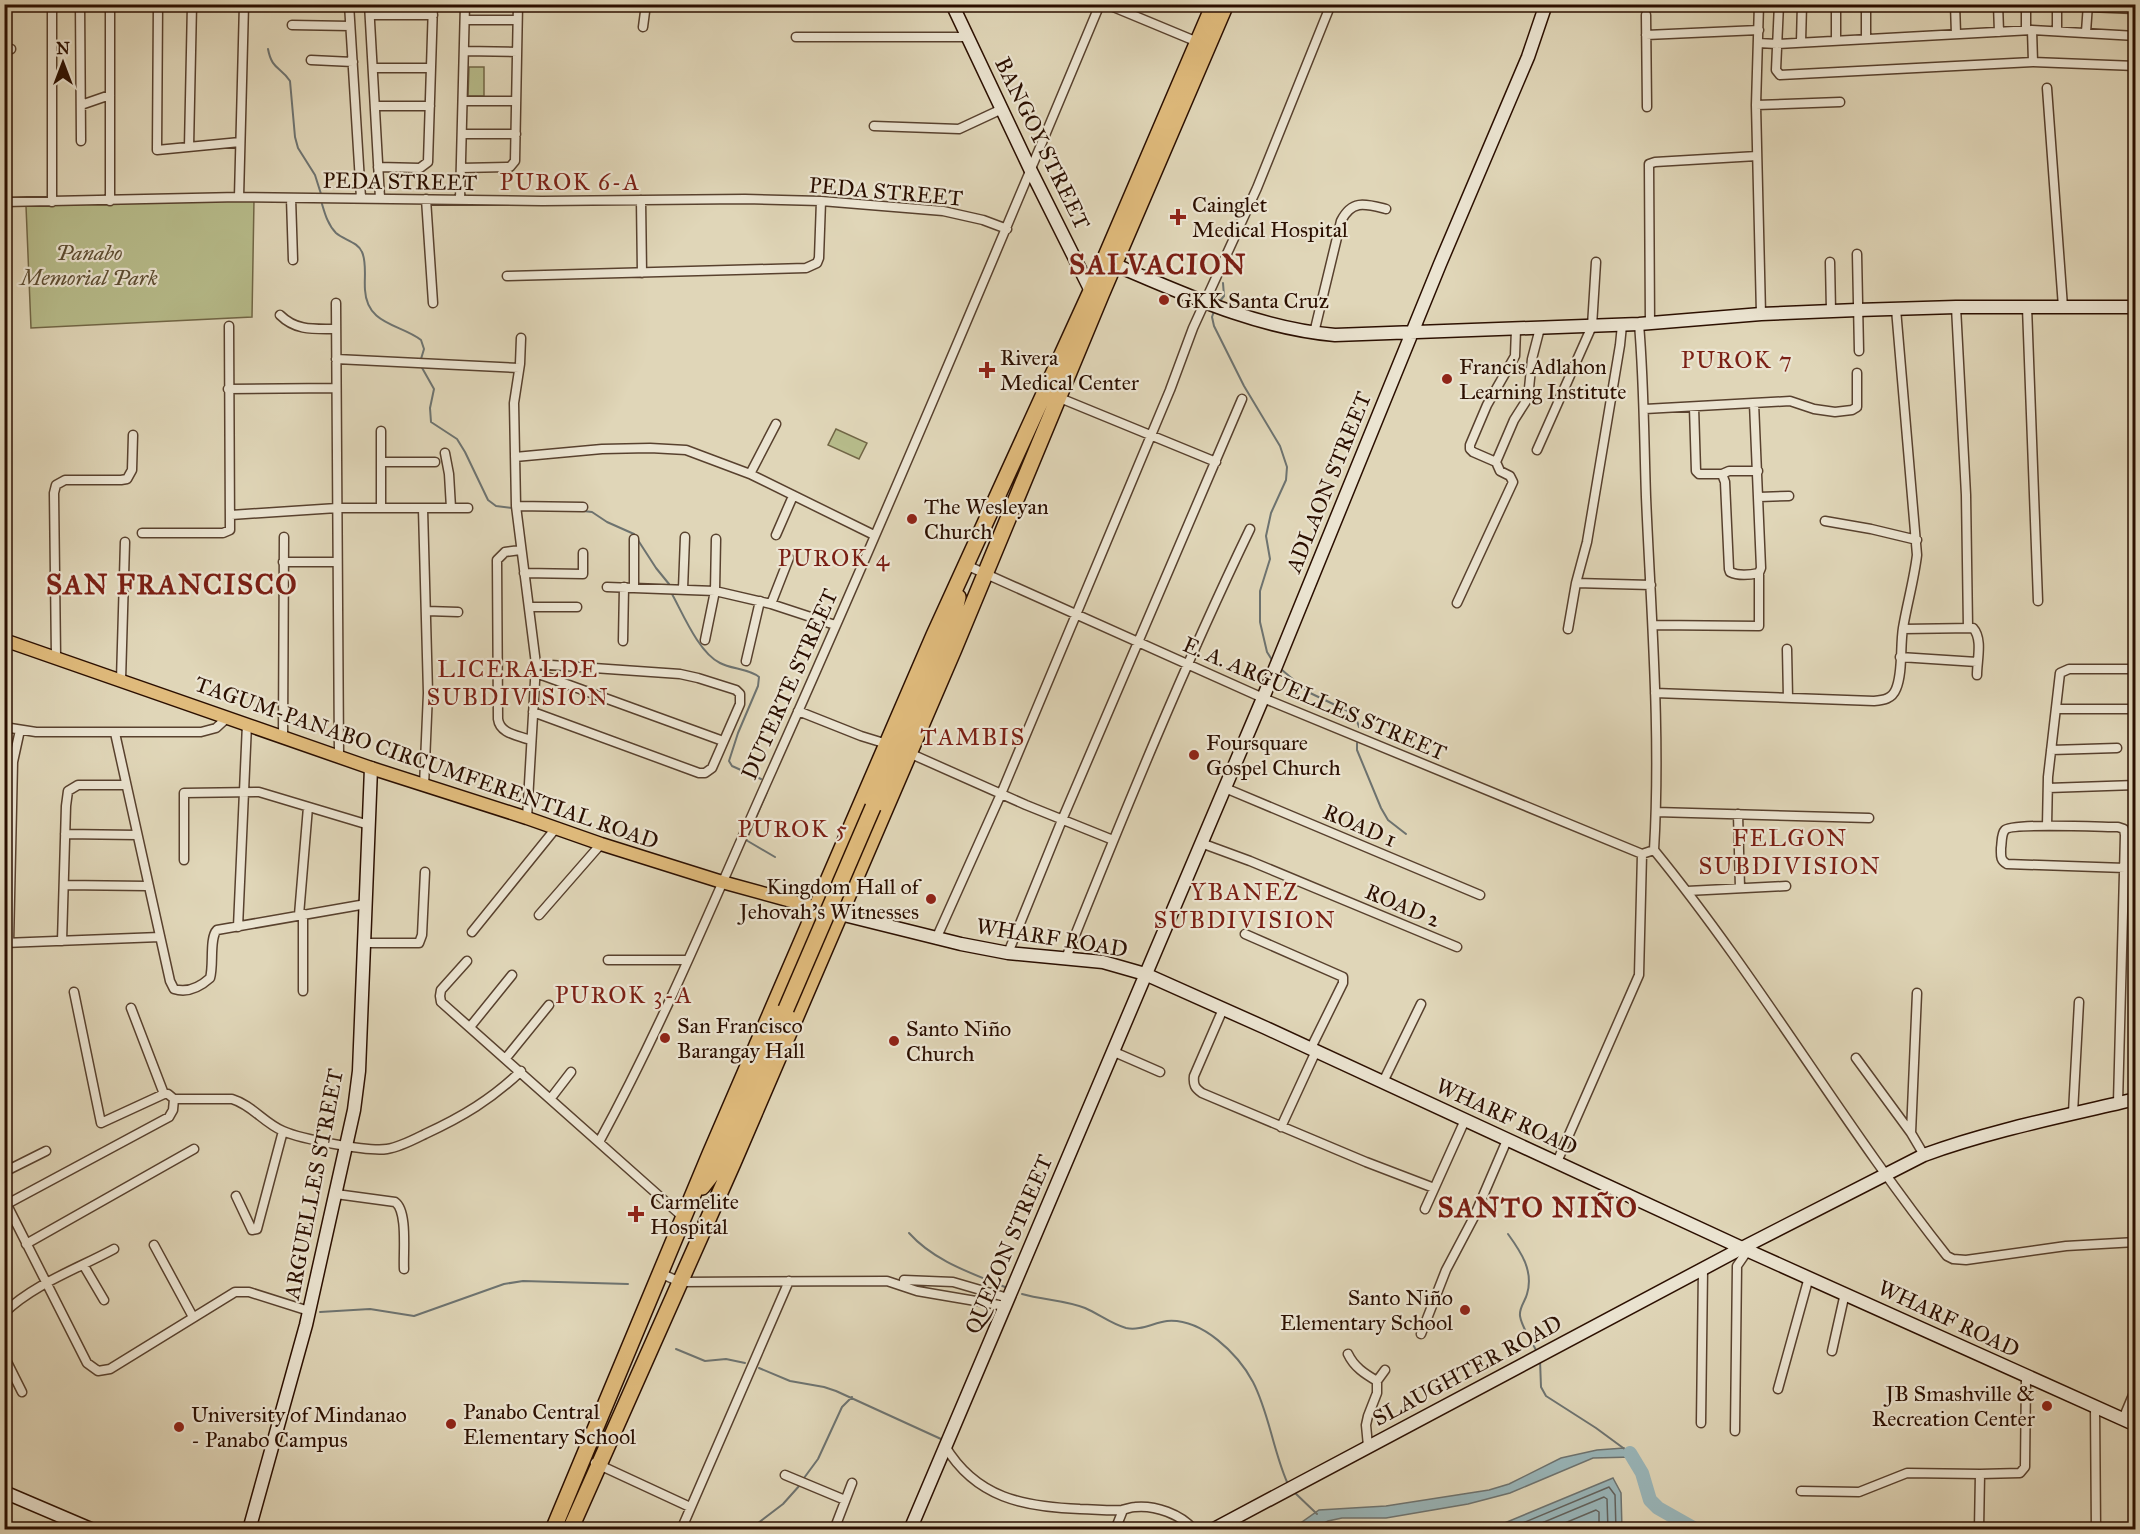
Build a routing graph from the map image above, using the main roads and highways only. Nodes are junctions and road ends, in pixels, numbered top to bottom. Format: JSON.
{"nodes":[{"id":1,"x":1214,"y":4,"type":"edge"},
{"id":2,"x":1226,"y":4,"type":"edge"},
{"id":3,"x":1203,"y":44,"type":"junction"},
{"id":4,"x":1052,"y":395,"type":"junction"},
{"id":5,"x":1022,"y":442,"type":"junction"},
{"id":6,"x":1038,"y":448,"type":"junction"},
{"id":7,"x":964,"y":569,"type":"junction"},
{"id":8,"x":984,"y":578,"type":"junction"},
{"id":9,"x":954,"y":620,"type":"junction"},
{"id":10,"x":4,"y":639,"type":"edge"},
{"id":11,"x":816,"y":908,"type":"junction"},
{"id":12,"x":840,"y":914,"type":"junction"},
{"id":13,"x":717,"y":1168,"type":"junction"},
{"id":14,"x":687,"y":1211,"type":"junction"},
{"id":15,"x":711,"y":1212,"type":"junction"},
{"id":16,"x":553,"y":1530,"type":"edge"},
{"id":17,"x":570,"y":1530,"type":"edge"}],
"edges":[{"from":1,"to":3,"type":"highway"},
{"from":2,"to":3,"type":"highway"},
{"from":3,"to":4,"type":"highway"},
{"from":4,"to":5,"type":"highway"},
{"from":4,"to":6,"type":"highway"},
{"from":5,"to":6,"type":"highway"},
{"from":5,"to":7,"type":"highway"},
{"from":6,"to":8,"type":"highway"},
{"from":7,"to":9,"type":"highway"},
{"from":7,"to":11,"type":"highway"},
{"from":8,"to":9,"type":"highway"},
{"from":8,"to":12,"type":"highway"},
{"from":9,"to":13,"type":"highway","bridge":true},
{"from":10,"to":11,"type":"main road","name":"TAGUM-PANABO CIRCUMFERENTIAL ROAD"},
{"from":11,"to":12,"type":"main road","name":"TAGUM-PANABO CIRCUMFERENTIAL ROAD"},
{"from":11,"to":14,"type":"highway"},
{"from":12,"to":15,"type":"highway"},
{"from":13,"to":14,"type":"highway"},
{"from":13,"to":15,"type":"highway"},
{"from":14,"to":16,"type":"highway"},
{"from":15,"to":17,"type":"highway"}]}
